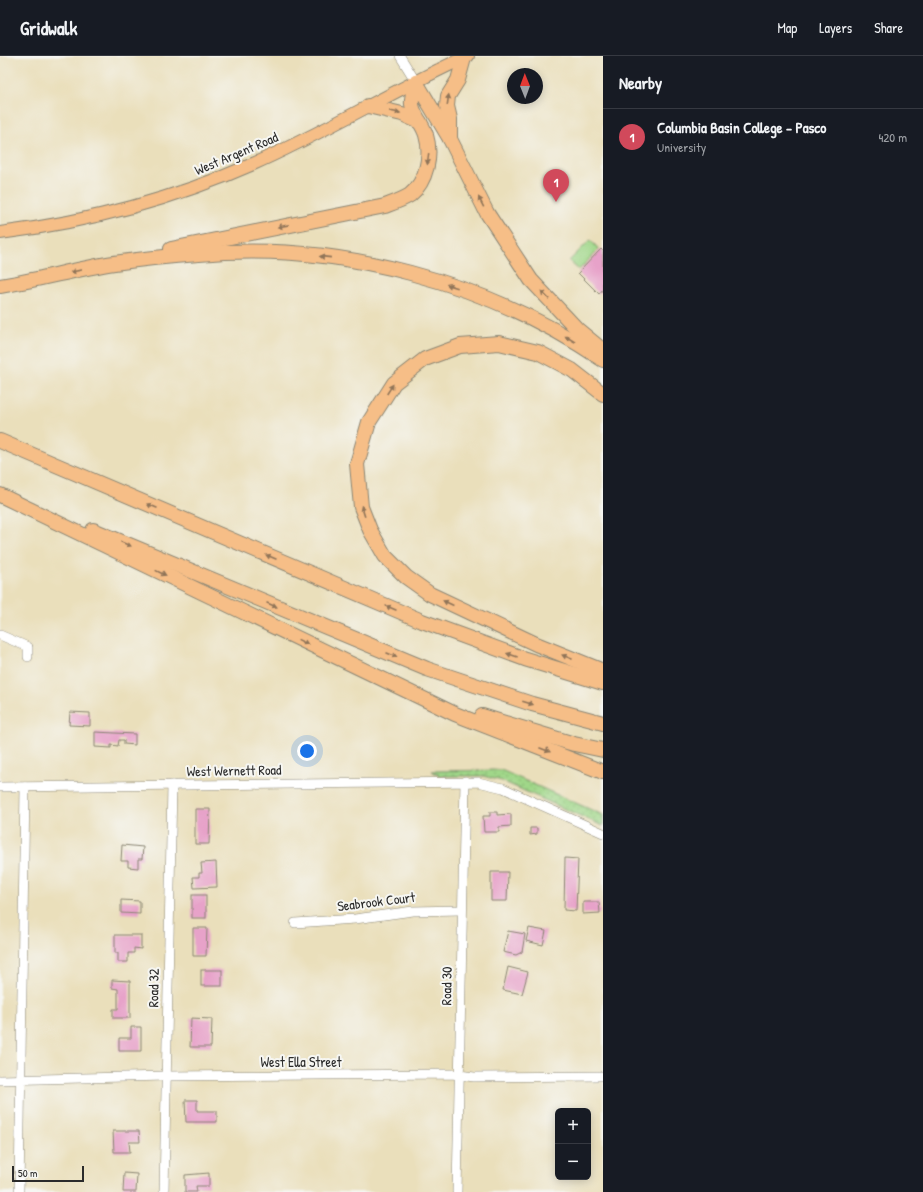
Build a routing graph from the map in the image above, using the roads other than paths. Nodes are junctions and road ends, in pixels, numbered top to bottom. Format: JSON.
{"nodes":[{"id":1,"x":400,"y":56,"type":"edge"},
{"id":2,"x":466,"y":57,"type":"edge"},
{"id":3,"x":416,"y":82,"type":"junction"},
{"id":4,"x":368,"y":106,"type":"junction"},
{"id":5,"x":420,"y":122,"type":"junction"},
{"id":6,"x":450,"y":139,"type":"junction"},
{"id":7,"x":0,"y":234,"type":"edge"},
{"id":8,"x":114,"y":263,"type":"junction"},
{"id":9,"x":0,"y":286,"type":"edge"},
{"id":10,"x":603,"y":351,"type":"edge"},
{"id":11,"x":603,"y":360,"type":"edge"},
{"id":12,"x":603,"y":394,"type":"edge"},
{"id":13,"x":0,"y":441,"type":"edge"},
{"id":14,"x":0,"y":492,"type":"edge"},
{"id":15,"x":0,"y":495,"type":"edge"},
{"id":16,"x":0,"y":635,"type":"edge"},
{"id":17,"x":28,"y":657,"type":"dead end"},
{"id":18,"x":603,"y":671,"type":"edge"},
{"id":19,"x":603,"y":682,"type":"edge"},
{"id":20,"x":419,"y":697,"type":"junction"},
{"id":21,"x":603,"y":723,"type":"edge"},
{"id":22,"x":603,"y":750,"type":"edge"},
{"id":23,"x":603,"y":772,"type":"edge"},
{"id":24,"x":465,"y":781,"type":"junction"},
{"id":25,"x":172,"y":785,"type":"junction"},
{"id":26,"x":25,"y":787,"type":"junction"},
{"id":27,"x":0,"y":788,"type":"edge"},
{"id":28,"x":603,"y":833,"type":"edge"},
{"id":29,"x":461,"y":910,"type":"junction"},
{"id":30,"x":295,"y":923,"type":"dead end"},
{"id":31,"x":458,"y":1075,"type":"junction"},
{"id":32,"x":166,"y":1076,"type":"junction"},
{"id":33,"x":603,"y":1076,"type":"edge"},
{"id":34,"x":0,"y":1080,"type":"edge"},
{"id":35,"x":20,"y":1080,"type":"junction"},
{"id":36,"x":19,"y":1192,"type":"edge"},
{"id":37,"x":164,"y":1192,"type":"edge"},
{"id":38,"x":457,"y":1192,"type":"edge"}],
"edges":[{"from":1,"to":3,"type":"street"},
{"from":2,"to":3,"type":"main road","name":"West Argent Road"},
{"from":6,"to":2,"type":"highway","one_way":true},
{"from":3,"to":4,"type":"main road","name":"West Argent Road"},
{"from":3,"to":5,"type":"highway"},
{"from":3,"to":6,"type":"highway"},
{"from":4,"to":5,"type":"highway","one_way":true},
{"from":4,"to":7,"type":"main road","name":"West Argent Road"},
{"from":5,"to":8,"type":"highway","one_way":true},
{"from":10,"to":6,"type":"highway","one_way":true},
{"from":8,"to":9,"type":"highway","one_way":true},
{"from":11,"to":8,"type":"highway","one_way":true},
{"from":18,"to":12,"type":"highway","one_way":true},
{"from":19,"to":13,"type":"highway","one_way":true},
{"from":14,"to":21,"type":"highway","one_way":true},
{"from":15,"to":20,"type":"highway","one_way":true},
{"from":16,"to":17,"type":"street"},
{"from":20,"to":22,"type":"highway"},
{"from":20,"to":23,"type":"highway","one_way":true},
{"from":24,"to":25,"type":"street","name":"West Wernett Road"},
{"from":24,"to":28,"type":"street","name":"West Wernett Road"},
{"from":24,"to":29,"type":"street","name":"Road 30"},
{"from":25,"to":26,"type":"street","name":"West Wernett Road"},
{"from":25,"to":32,"type":"street","name":"Road 32"},
{"from":26,"to":27,"type":"street","name":"West Wernett Road"},
{"from":26,"to":35,"type":"street"},
{"from":29,"to":30,"type":"street","name":"Seabrook Court"},
{"from":29,"to":31,"type":"street","name":"Road 30"},
{"from":31,"to":32,"type":"street","name":"West Ella Street"},
{"from":31,"to":33,"type":"street","name":"West Ella Street"},
{"from":31,"to":38,"type":"street","name":"Road 30"},
{"from":32,"to":35,"type":"street","name":"West Ella Street"},
{"from":32,"to":37,"type":"street","name":"Road 32"},
{"from":34,"to":35,"type":"street","name":"West Ella Street"},
{"from":35,"to":36,"type":"street"}]}
